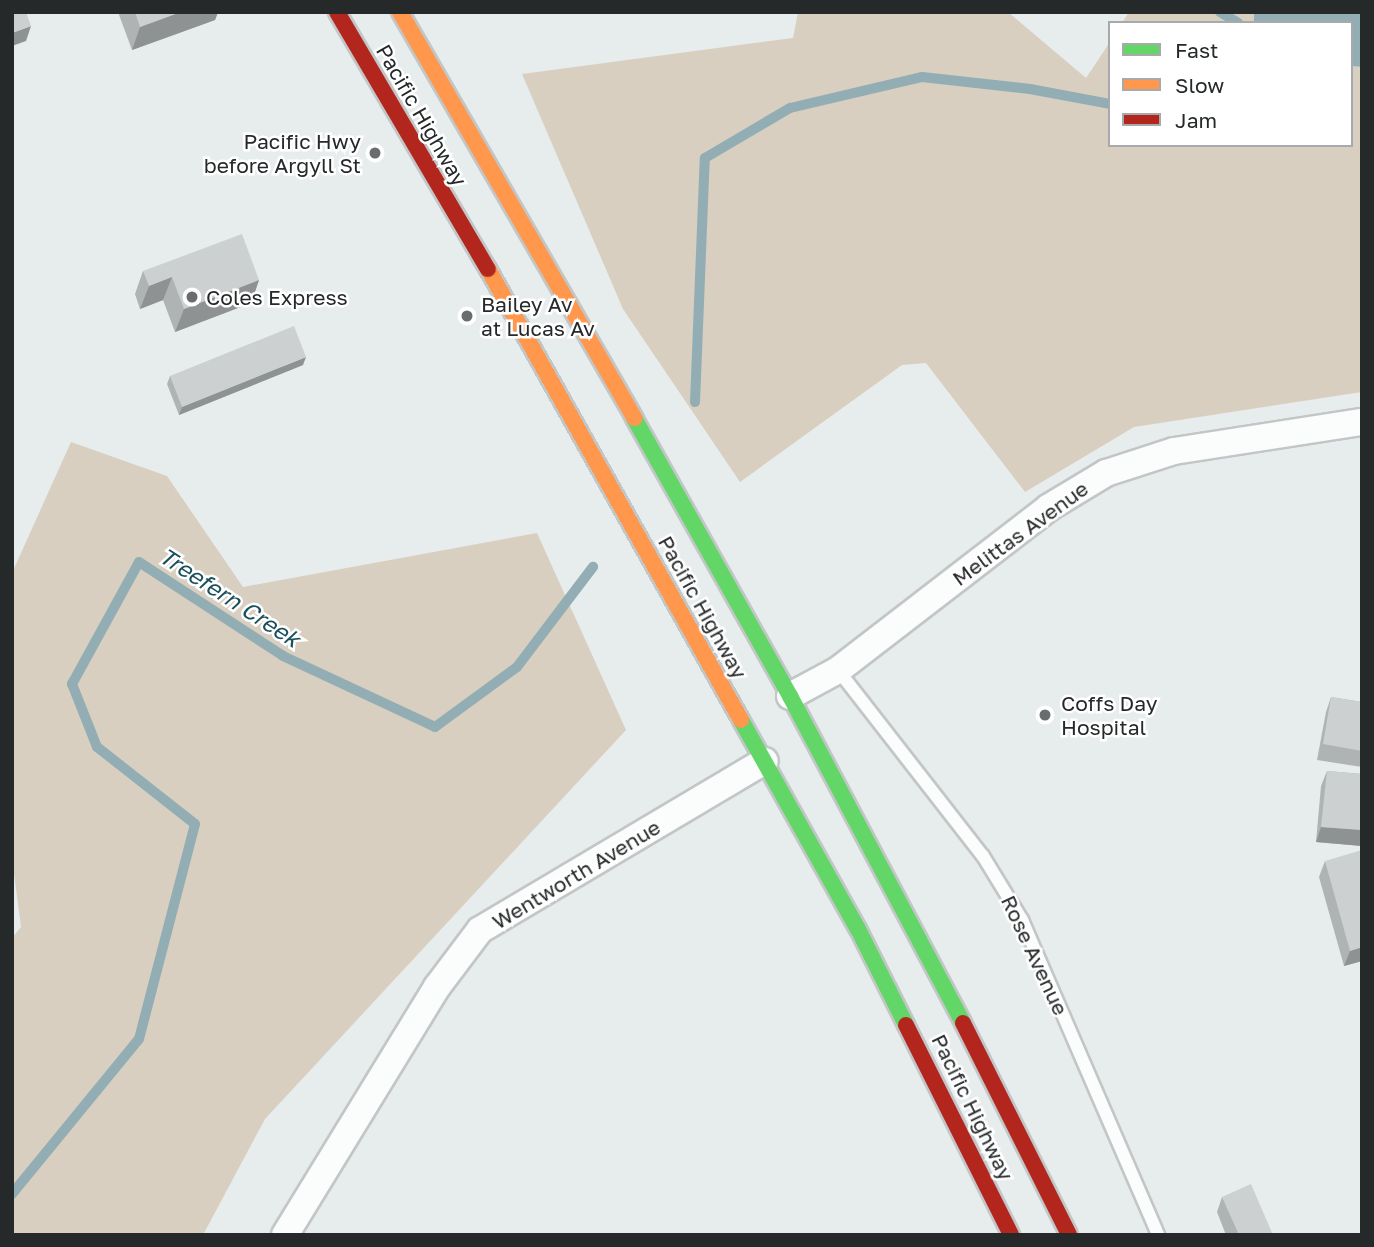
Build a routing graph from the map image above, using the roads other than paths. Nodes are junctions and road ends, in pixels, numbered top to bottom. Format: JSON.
{"nodes":[{"id":1,"x":337,"y":12,"type":"edge"},
{"id":2,"x":400,"y":12,"type":"edge"},
{"id":3,"x":1362,"y":422,"type":"edge"},
{"id":4,"x":838,"y":670,"type":"junction"},
{"id":5,"x":790,"y":696,"type":"junction"},
{"id":6,"x":765,"y":761,"type":"junction"},
{"id":7,"x":285,"y":1235,"type":"edge"},
{"id":8,"x":1011,"y":1235,"type":"edge"},
{"id":9,"x":1069,"y":1235,"type":"edge"},
{"id":10,"x":1158,"y":1235,"type":"edge"}],
"edges":[{"from":1,"to":6,"type":"highway","name":"Pacific Highway"},
{"from":2,"to":5,"type":"highway","name":"Pacific Highway"},
{"from":3,"to":4,"type":"street","name":"Melittas Avenue"},
{"from":4,"to":5,"type":"street","name":"Melittas Avenue"},
{"from":4,"to":10,"type":"lane","name":"Rose Avenue"},
{"from":5,"to":9,"type":"highway","name":"Pacific Highway"},
{"from":6,"to":7,"type":"street","name":"Wentworth Avenue"},
{"from":6,"to":8,"type":"highway","name":"Pacific Highway"}]}
